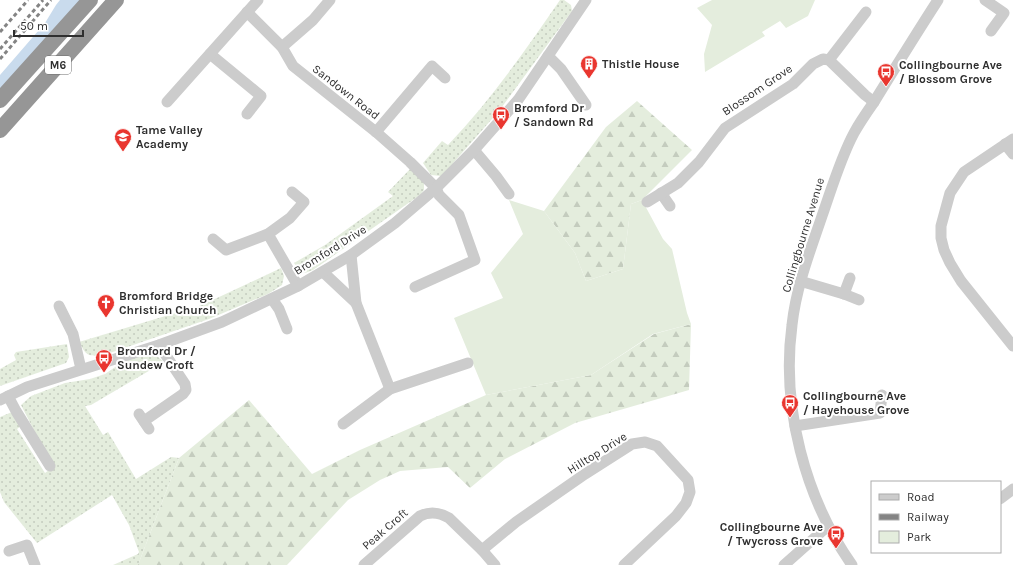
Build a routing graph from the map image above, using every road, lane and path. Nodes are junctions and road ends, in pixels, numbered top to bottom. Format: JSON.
{"nodes":[{"id":1,"x":90,"y":0,"type":"edge"},
{"id":2,"x":116,"y":0,"type":"edge"},
{"id":3,"x":258,"y":0,"type":"edge"},
{"id":4,"x":330,"y":0,"type":"edge"},
{"id":5,"x":938,"y":0,"type":"edge"},
{"id":6,"x":985,"y":0,"type":"edge"},
{"id":7,"x":583,"y":1,"type":"edge"},
{"id":8,"x":247,"y":12,"type":"junction"},
{"id":9,"x":866,"y":12,"type":"dead end"},
{"id":10,"x":991,"y":31,"type":"dead end"},
{"id":11,"x":282,"y":48,"type":"junction"},
{"id":12,"x":210,"y":54,"type":"junction"},
{"id":13,"x":548,"y":56,"type":"junction"},
{"id":14,"x":829,"y":60,"type":"junction"},
{"id":15,"x":445,"y":78,"type":"dead end"},
{"id":16,"x":0,"y":100,"type":"edge"},
{"id":17,"x":167,"y":102,"type":"dead end"},
{"id":18,"x":874,"y":102,"type":"junction"},
{"id":19,"x":586,"y":105,"type":"dead end"},
{"id":20,"x":247,"y":114,"type":"dead end"},
{"id":21,"x":0,"y":130,"type":"edge"},
{"id":22,"x":376,"y":132,"type":"junction"},
{"id":23,"x":1009,"y":141,"type":"edge"},
{"id":24,"x":474,"y":150,"type":"junction"},
{"id":25,"x":1013,"y":154,"type":"edge"},
{"id":26,"x":436,"y":188,"type":"junction"},
{"id":27,"x":292,"y":192,"type":"dead end"},
{"id":28,"x":661,"y":193,"type":"junction"},
{"id":29,"x":509,"y":194,"type":"dead end"},
{"id":30,"x":647,"y":202,"type":"dead end"},
{"id":31,"x":670,"y":206,"type":"dead end"},
{"id":32,"x":268,"y":234,"type":"junction"},
{"id":33,"x":213,"y":239,"type":"dead end"},
{"id":34,"x":351,"y":255,"type":"junction"},
{"id":35,"x":323,"y":272,"type":"junction"},
{"id":36,"x":850,"y":278,"type":"dead end"},
{"id":37,"x":800,"y":282,"type":"junction"},
{"id":38,"x":298,"y":286,"type":"junction"},
{"id":39,"x":414,"y":287,"type":"dead end"},
{"id":40,"x":844,"y":294,"type":"junction"},
{"id":41,"x":272,"y":299,"type":"junction"},
{"id":42,"x":858,"y":300,"type":"dead end"},
{"id":43,"x":356,"y":303,"type":"junction"},
{"id":44,"x":59,"y":306,"type":"dead end"},
{"id":45,"x":287,"y":329,"type":"dead end"},
{"id":46,"x":160,"y":345,"type":"junction"},
{"id":47,"x":1013,"y":346,"type":"edge"},
{"id":48,"x":468,"y":363,"type":"dead end"},
{"id":49,"x":81,"y":369,"type":"junction"},
{"id":50,"x":390,"y":389,"type":"junction"},
{"id":51,"x":882,"y":395,"type":"dead end"},
{"id":52,"x":4,"y":398,"type":"edge"},
{"id":53,"x":144,"y":421,"type":"dead end"},
{"id":54,"x":343,"y":424,"type":"dead end"},
{"id":55,"x":795,"y":426,"type":"junction"},
{"id":56,"x":50,"y":466,"type":"dead end"},
{"id":57,"x":1013,"y":489,"type":"edge"},
{"id":58,"x":1001,"y":498,"type":"edge"},
{"id":59,"x":828,"y":526,"type":"junction"},
{"id":60,"x":482,"y":550,"type":"junction"},
{"id":61,"x":9,"y":551,"type":"dead end"},
{"id":62,"x":35,"y":565,"type":"edge"},
{"id":63,"x":364,"y":565,"type":"edge"},
{"id":64,"x":495,"y":565,"type":"edge"},
{"id":65,"x":624,"y":565,"type":"edge"},
{"id":66,"x":784,"y":565,"type":"edge"},
{"id":67,"x":852,"y":565,"type":"edge"}],
"edges":[{"from":1,"to":16,"type":"highway","number":"M6"},
{"from":2,"to":21,"type":"highway","number":"M6"},
{"from":3,"to":8,"type":"street"},
{"from":4,"to":11,"type":"street"},
{"from":5,"to":18,"type":"street","name":"Collingbourne Avenue"},
{"from":6,"to":10,"type":"street"},
{"from":7,"to":13,"type":"street","name":"Bromford Drive"},
{"from":8,"to":11,"type":"street","name":"Sandown Road"},
{"from":8,"to":12,"type":"street"},
{"from":9,"to":14,"type":"street"},
{"from":11,"to":22,"type":"street","name":"Sandown Road"},
{"from":12,"to":17,"type":"street"},
{"from":12,"to":20,"type":"street"},
{"from":13,"to":19,"type":"street"},
{"from":13,"to":24,"type":"street","name":"Bromford Drive"},
{"from":14,"to":18,"type":"street"},
{"from":14,"to":28,"type":"street","name":"Blossom Grove"},
{"from":15,"to":22,"type":"street"},
{"from":18,"to":37,"type":"street","name":"Collingbourne Avenue"},
{"from":22,"to":26,"type":"street","name":"Sandown Road"},
{"from":23,"to":25,"type":"street"},
{"from":23,"to":47,"type":"street"},
{"from":24,"to":26,"type":"street","name":"Bromford Drive"},
{"from":24,"to":29,"type":"street"},
{"from":26,"to":34,"type":"street","name":"Bromford Drive"},
{"from":26,"to":39,"type":"street","name":"Sandown Road"},
{"from":27,"to":32,"type":"street"},
{"from":28,"to":30,"type":"street","name":"Blossom Grove"},
{"from":28,"to":31,"type":"street"},
{"from":32,"to":33,"type":"street"},
{"from":32,"to":38,"type":"street"},
{"from":34,"to":35,"type":"street","name":"Bromford Drive"},
{"from":34,"to":43,"type":"street"},
{"from":35,"to":38,"type":"street","name":"Bromford Drive"},
{"from":35,"to":43,"type":"street"},
{"from":36,"to":40,"type":"street"},
{"from":37,"to":40,"type":"street"},
{"from":37,"to":55,"type":"street","name":"Collingbourne Avenue"},
{"from":38,"to":41,"type":"street","name":"Bromford Drive"},
{"from":40,"to":42,"type":"street"},
{"from":41,"to":45,"type":"street"},
{"from":41,"to":46,"type":"street","name":"Bromford Drive"},
{"from":43,"to":50,"type":"street"},
{"from":44,"to":49,"type":"street"},
{"from":46,"to":49,"type":"street","name":"Bromford Drive"},
{"from":46,"to":53,"type":"street"},
{"from":48,"to":50,"type":"street"},
{"from":49,"to":52,"type":"street","name":"Bromford Drive"},
{"from":50,"to":54,"type":"street"},
{"from":51,"to":55,"type":"street"},
{"from":52,"to":56,"type":"street"},
{"from":55,"to":59,"type":"street","name":"Collingbourne Avenue"},
{"from":57,"to":58,"type":"street"},
{"from":59,"to":66,"type":"street"},
{"from":59,"to":67,"type":"street","name":"Collingbourne Avenue"},
{"from":60,"to":63,"type":"street","name":"Peak Croft"},
{"from":60,"to":64,"type":"street"},
{"from":60,"to":65,"type":"street","name":"Hilltop Drive"},
{"from":61,"to":62,"type":"street"}]}
